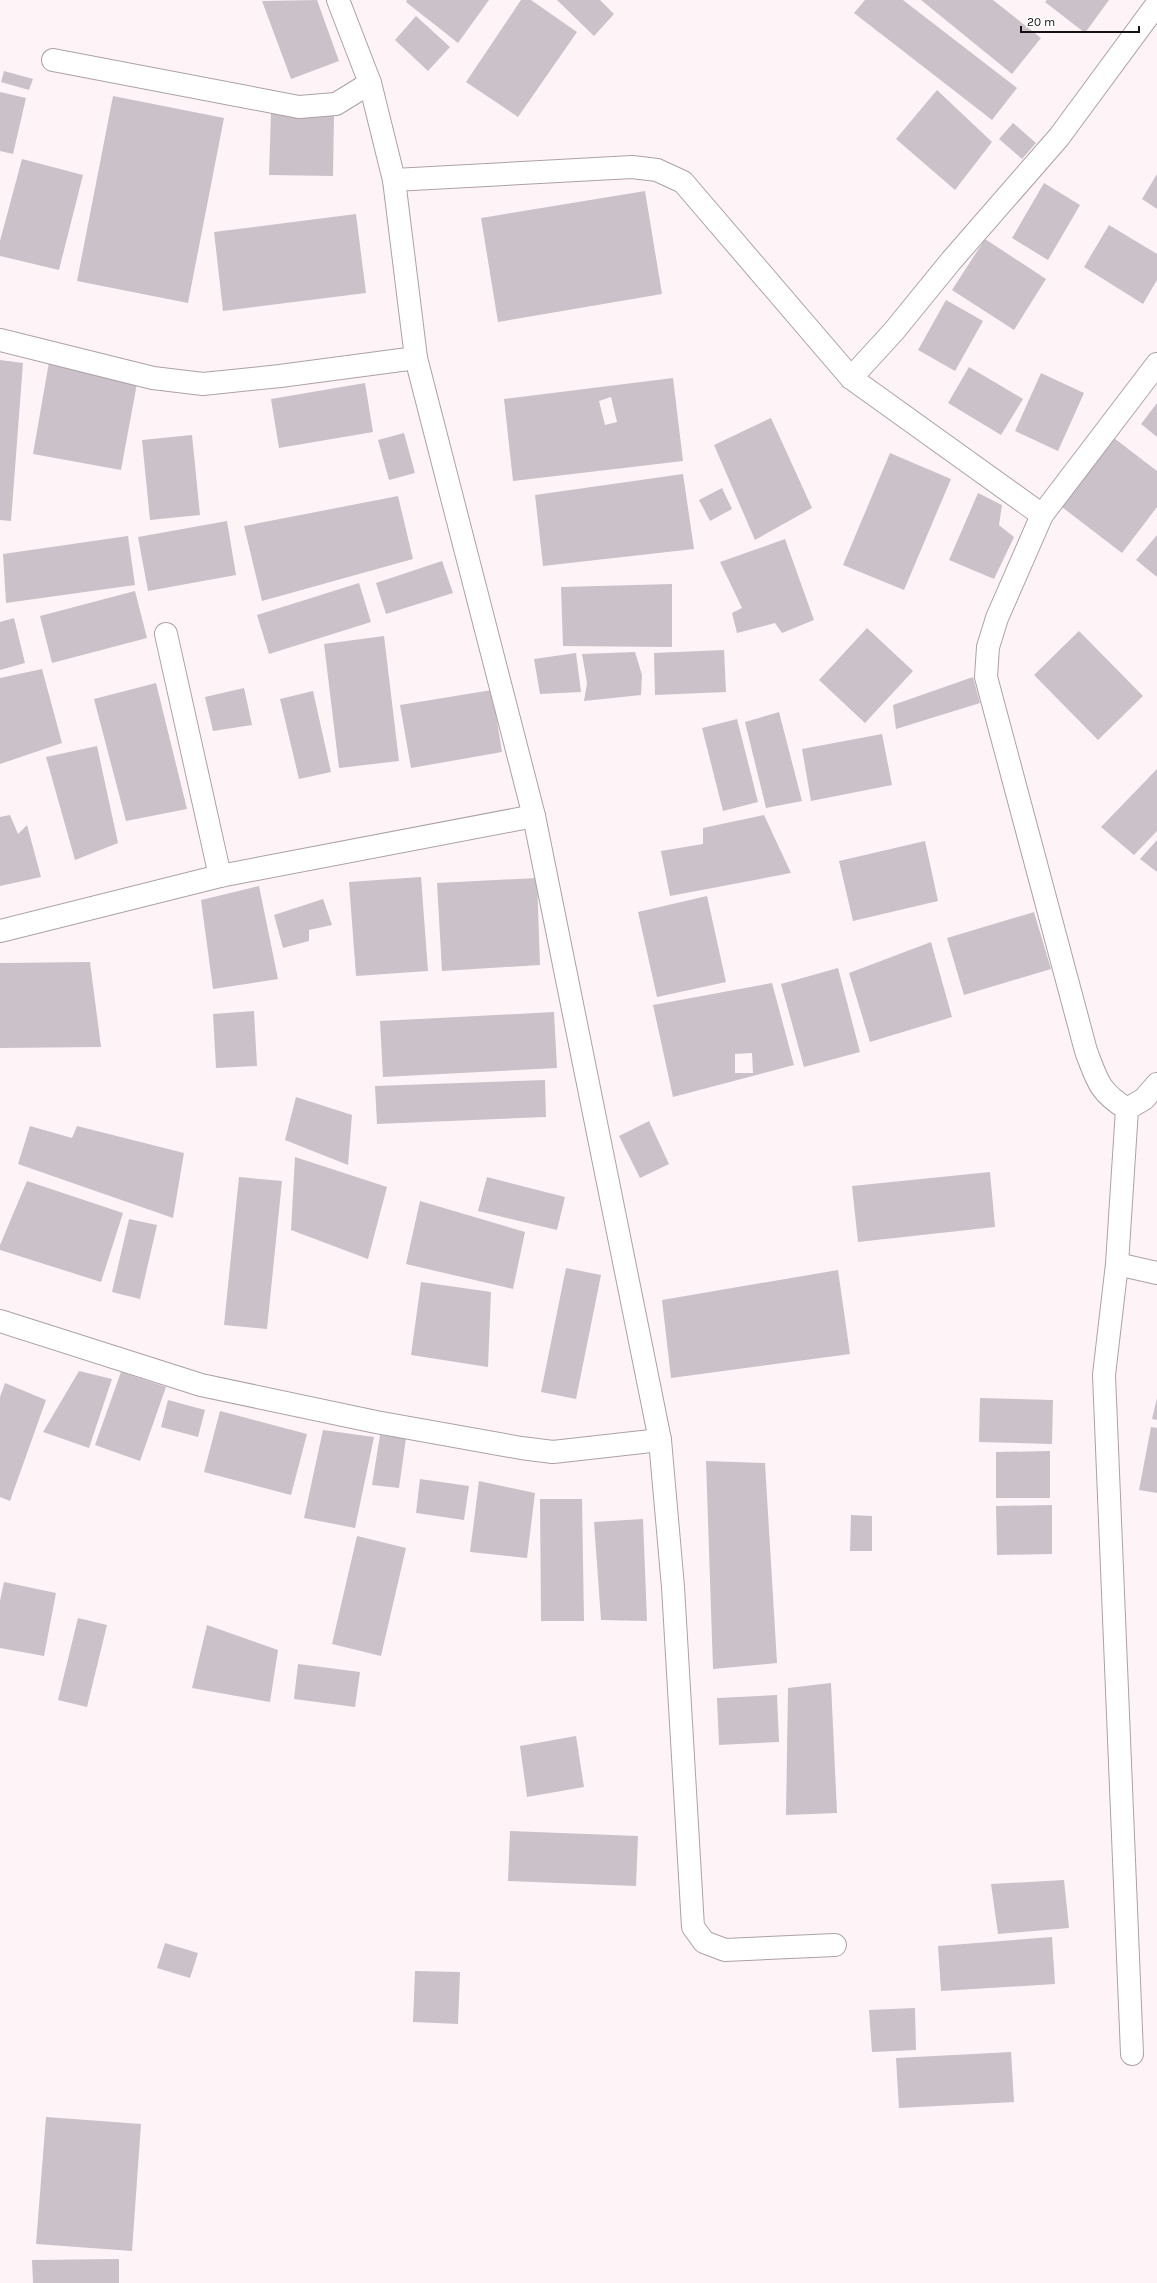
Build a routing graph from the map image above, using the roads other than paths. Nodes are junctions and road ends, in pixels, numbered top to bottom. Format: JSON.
{"nodes":[{"id":1,"x":338,"y":0,"type":"edge"},
{"id":2,"x":1157,"y":4,"type":"edge"},
{"id":3,"x":53,"y":60,"type":"dead end"},
{"id":4,"x":370,"y":83,"type":"junction"},
{"id":5,"x":394,"y":180,"type":"junction"},
{"id":6,"x":0,"y":340,"type":"edge"},
{"id":7,"x":416,"y":358,"type":"junction"},
{"id":8,"x":1157,"y":364,"type":"edge"},
{"id":9,"x":851,"y":378,"type":"junction"},
{"id":10,"x":1042,"y":514,"type":"junction"},
{"id":11,"x":166,"y":634,"type":"dead end"},
{"id":12,"x":534,"y":816,"type":"junction"},
{"id":13,"x":220,"y":876,"type":"junction"},
{"id":14,"x":0,"y":931,"type":"edge"},
{"id":15,"x":1157,"y":1084,"type":"edge"},
{"id":16,"x":1127,"y":1109,"type":"junction"},
{"id":17,"x":1117,"y":1264,"type":"junction"},
{"id":18,"x":1157,"y":1273,"type":"edge"},
{"id":19,"x":0,"y":1321,"type":"edge"},
{"id":20,"x":660,"y":1440,"type":"junction"},
{"id":21,"x":835,"y":1945,"type":"dead end"},
{"id":22,"x":1132,"y":2054,"type":"dead end"}],
"edges":[{"from":1,"to":4,"type":"street"},
{"from":2,"to":9,"type":"street"},
{"from":3,"to":4,"type":"street"},
{"from":4,"to":5,"type":"street"},
{"from":5,"to":7,"type":"street"},
{"from":5,"to":9,"type":"street"},
{"from":6,"to":7,"type":"street"},
{"from":7,"to":12,"type":"street"},
{"from":8,"to":10,"type":"street"},
{"from":9,"to":10,"type":"street"},
{"from":10,"to":16,"type":"street"},
{"from":11,"to":13,"type":"street"},
{"from":12,"to":13,"type":"street"},
{"from":12,"to":20,"type":"street"},
{"from":13,"to":14,"type":"street"},
{"from":15,"to":16,"type":"street"},
{"from":16,"to":17,"type":"street"},
{"from":17,"to":18,"type":"street"},
{"from":17,"to":22,"type":"street"},
{"from":19,"to":20,"type":"street"},
{"from":20,"to":21,"type":"street"}]}
